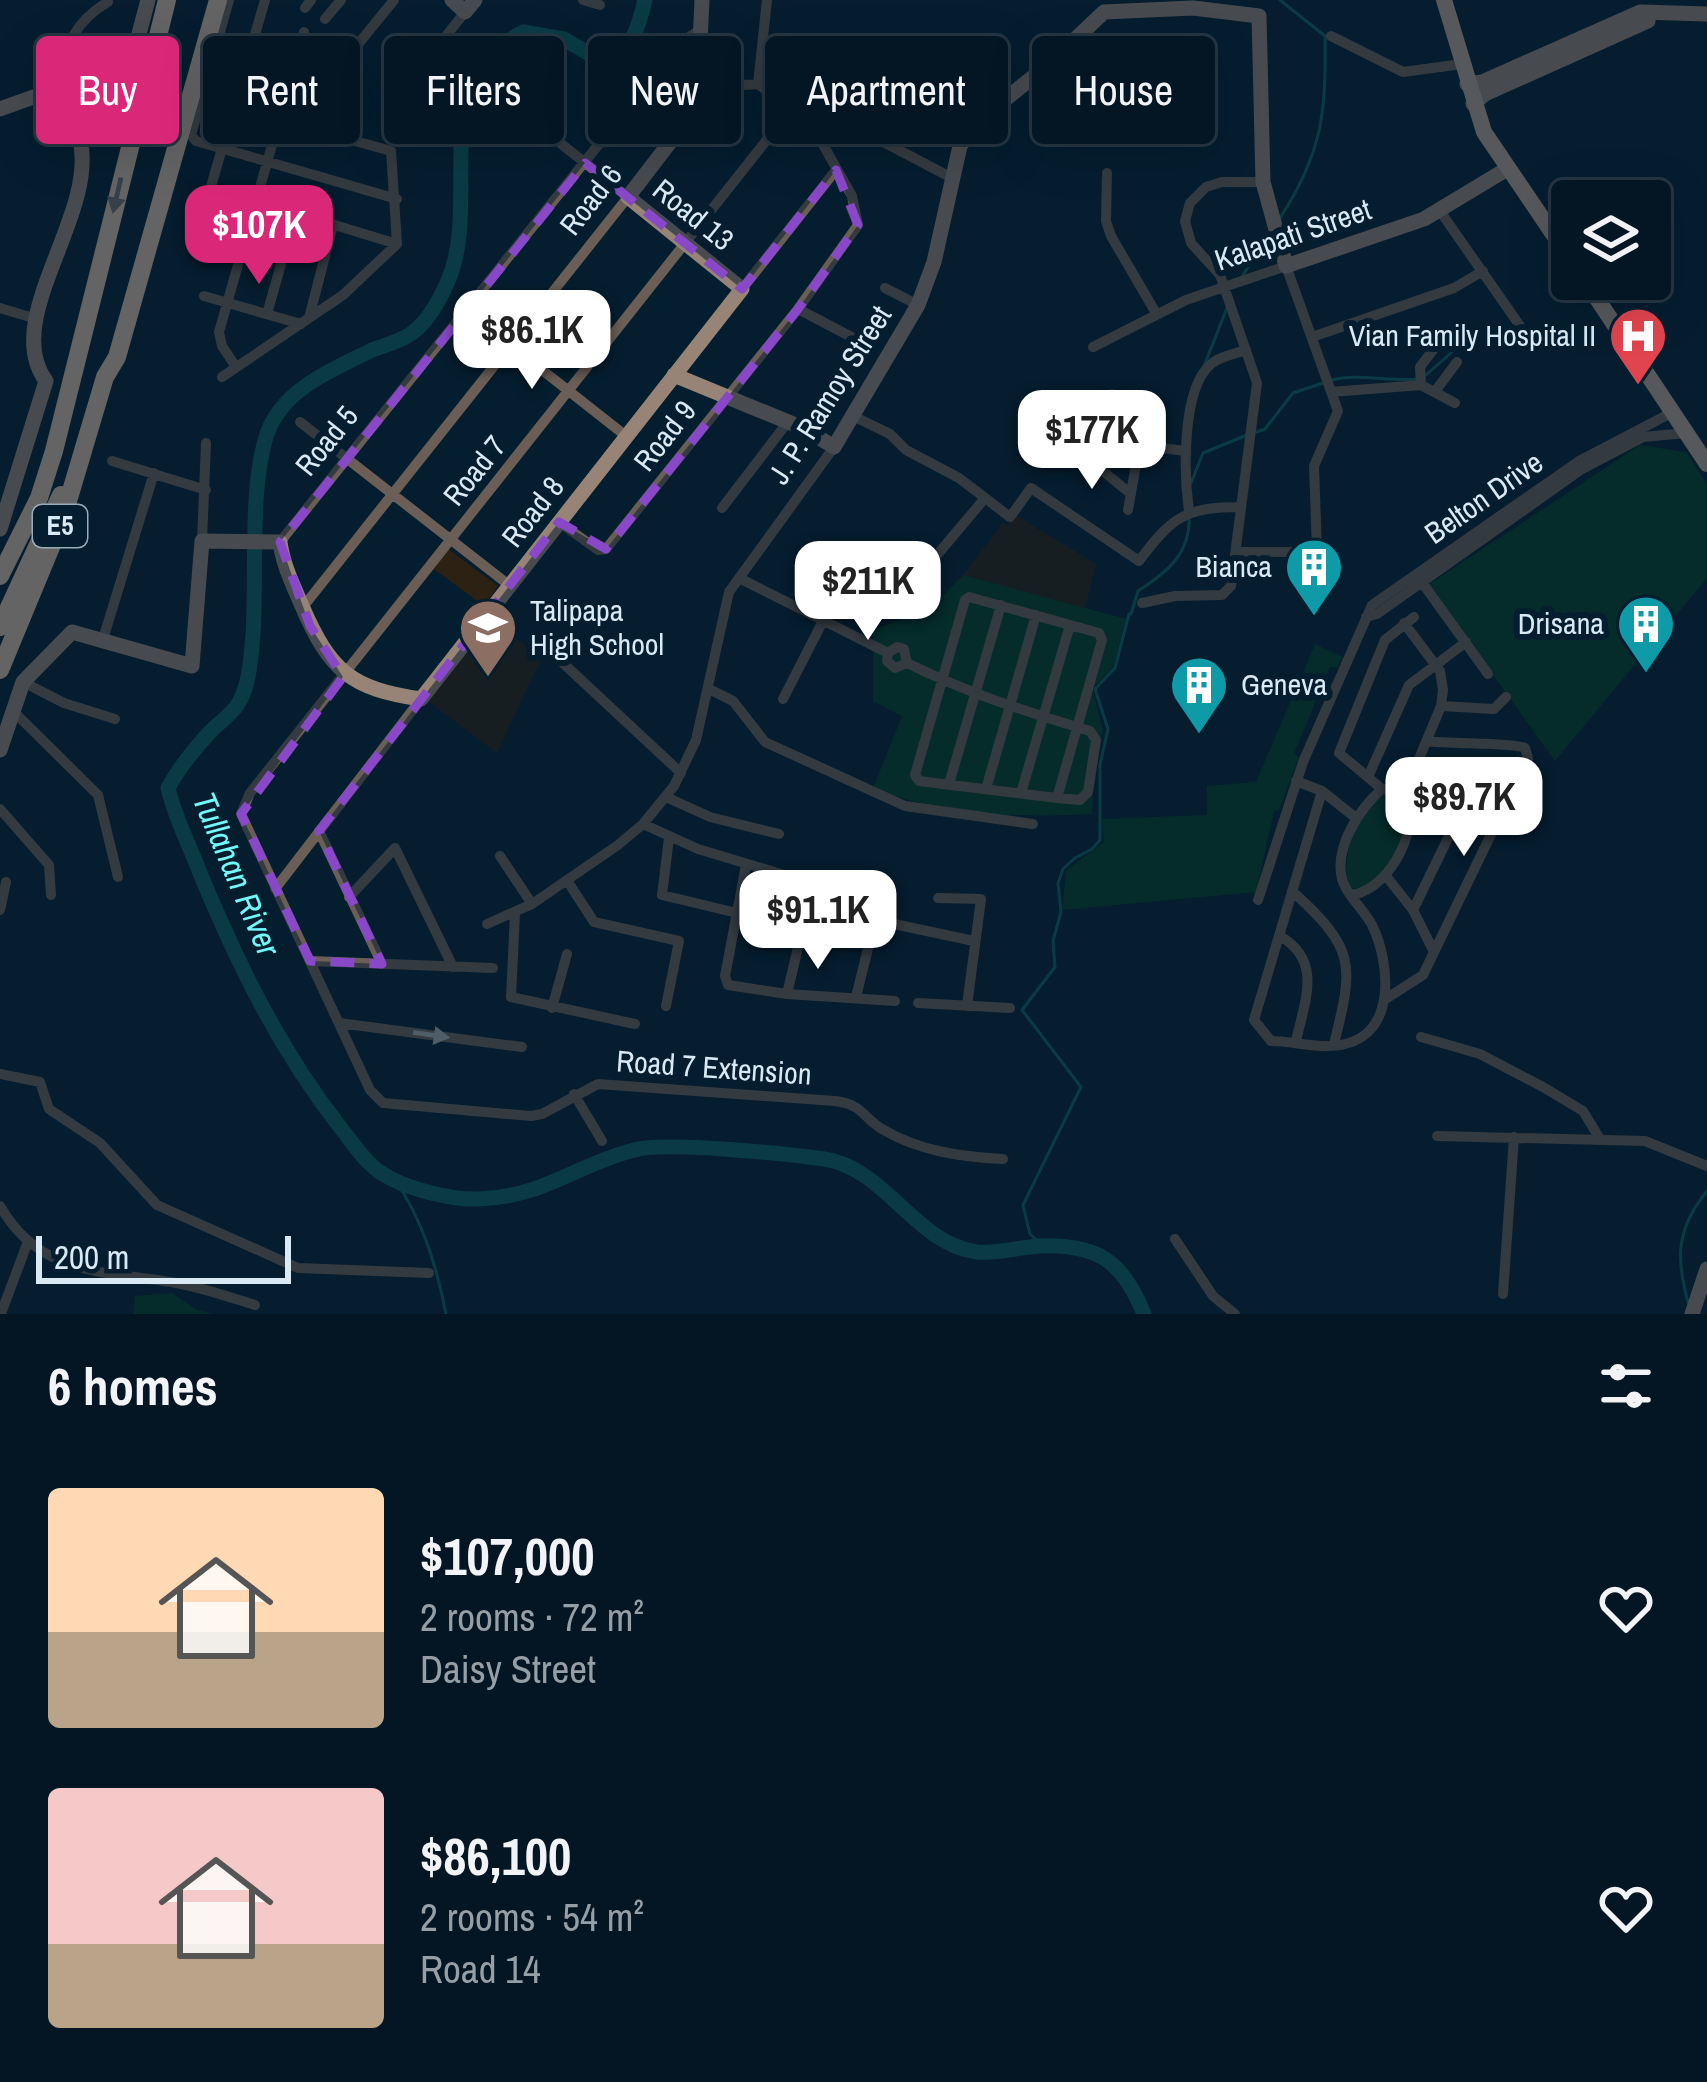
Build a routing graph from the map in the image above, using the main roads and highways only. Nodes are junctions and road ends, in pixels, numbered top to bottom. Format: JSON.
{"nodes":[{"id":1,"x":166,"y":0,"type":"edge"},
{"id":2,"x":218,"y":0,"type":"edge"},
{"id":3,"x":1444,"y":0,"type":"edge"},
{"id":4,"x":1551,"y":232,"type":"edge"},
{"id":5,"x":1598,"y":300,"type":"edge"},
{"id":6,"x":80,"y":355,"type":"junction"},
{"id":7,"x":1707,"y":464,"type":"edge"},
{"id":8,"x":0,"y":576,"type":"edge"},
{"id":9,"x":0,"y":627,"type":"edge"},
{"id":10,"x":0,"y":670,"type":"edge"}],
"edges":[{"from":1,"to":6,"type":"highway","one_way":true},
{"from":2,"to":10,"type":"highway","number":"E5"},
{"from":3,"to":4,"type":"main road"},
{"from":5,"to":7,"type":"main road"},
{"from":6,"to":8,"type":"highway","number":"E5"},
{"from":6,"to":9,"type":"highway","number":"E5"}]}
